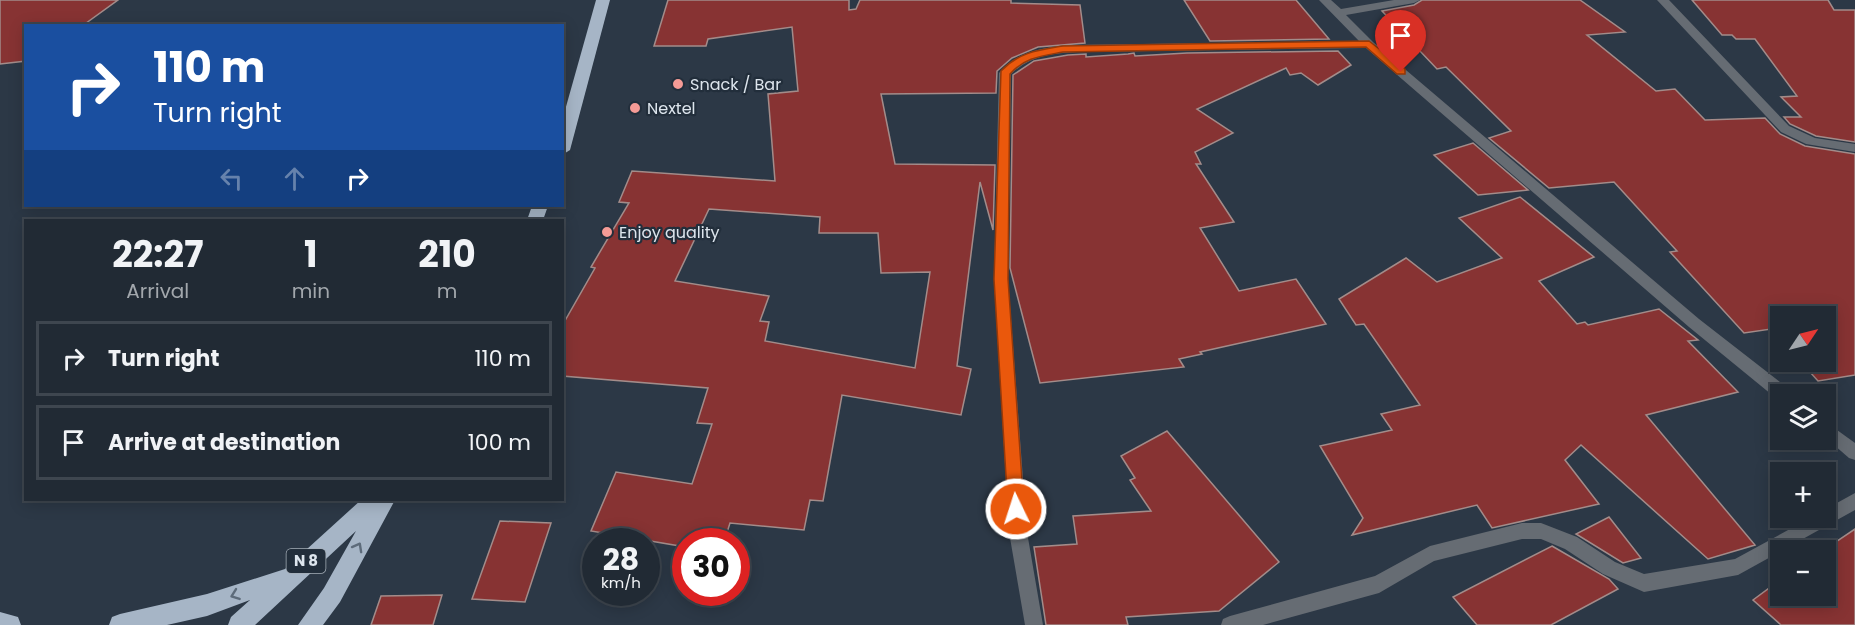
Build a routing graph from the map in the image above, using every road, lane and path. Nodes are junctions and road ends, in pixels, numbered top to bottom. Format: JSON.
{"nodes":[{"id":1,"x":603,"y":0,"type":"edge"},
{"id":2,"x":1325,"y":0,"type":"edge"},
{"id":3,"x":1413,"y":0,"type":"edge"},
{"id":4,"x":1663,"y":0,"type":"edge"},
{"id":5,"x":1338,"y":14,"type":"junction"},
{"id":6,"x":1369,"y":44,"type":"junction"},
{"id":7,"x":564,"y":143,"type":"edge"},
{"id":8,"x":1855,"y":148,"type":"edge"},
{"id":9,"x":1770,"y":384,"type":"edge"},
{"id":10,"x":1836,"y":437,"type":"edge"},
{"id":11,"x":1855,"y":453,"type":"edge"},
{"id":12,"x":374,"y":501,"type":"edge"},
{"id":13,"x":384,"y":501,"type":"edge"},
{"id":14,"x":1855,"y":501,"type":"edge"},
{"id":15,"x":290,"y":576,"type":"junction"},
{"id":16,"x":332,"y":595,"type":"junction"},
{"id":17,"x":0,"y":623,"type":"edge"},
{"id":18,"x":10,"y":625,"type":"edge"},
{"id":19,"x":120,"y":625,"type":"edge"},
{"id":20,"x":239,"y":625,"type":"edge"},
{"id":21,"x":309,"y":625,"type":"edge"},
{"id":22,"x":328,"y":625,"type":"edge"},
{"id":23,"x":1034,"y":625,"type":"edge"},
{"id":24,"x":1230,"y":625,"type":"edge"}],
"edges":[{"from":1,"to":7,"type":"highway"},
{"from":2,"to":5,"type":"street"},
{"from":3,"to":5,"type":"street"},
{"from":4,"to":8,"type":"street"},
{"from":5,"to":6,"type":"street"},
{"from":6,"to":9,"type":"street"},
{"from":6,"to":23,"type":"street"},
{"from":10,"to":11,"type":"street"},
{"from":12,"to":15,"type":"highway","number":"N 8"},
{"from":16,"to":13,"type":"highway","number":"N 8","one_way":true},
{"from":14,"to":24,"type":"street"},
{"from":15,"to":19,"type":"highway","one_way":true},
{"from":15,"to":20,"type":"highway","number":"N 8"},
{"from":16,"to":21,"type":"highway","number":"N 8"},
{"from":16,"to":22,"type":"highway"},
{"from":17,"to":18,"type":"highway"}]}
